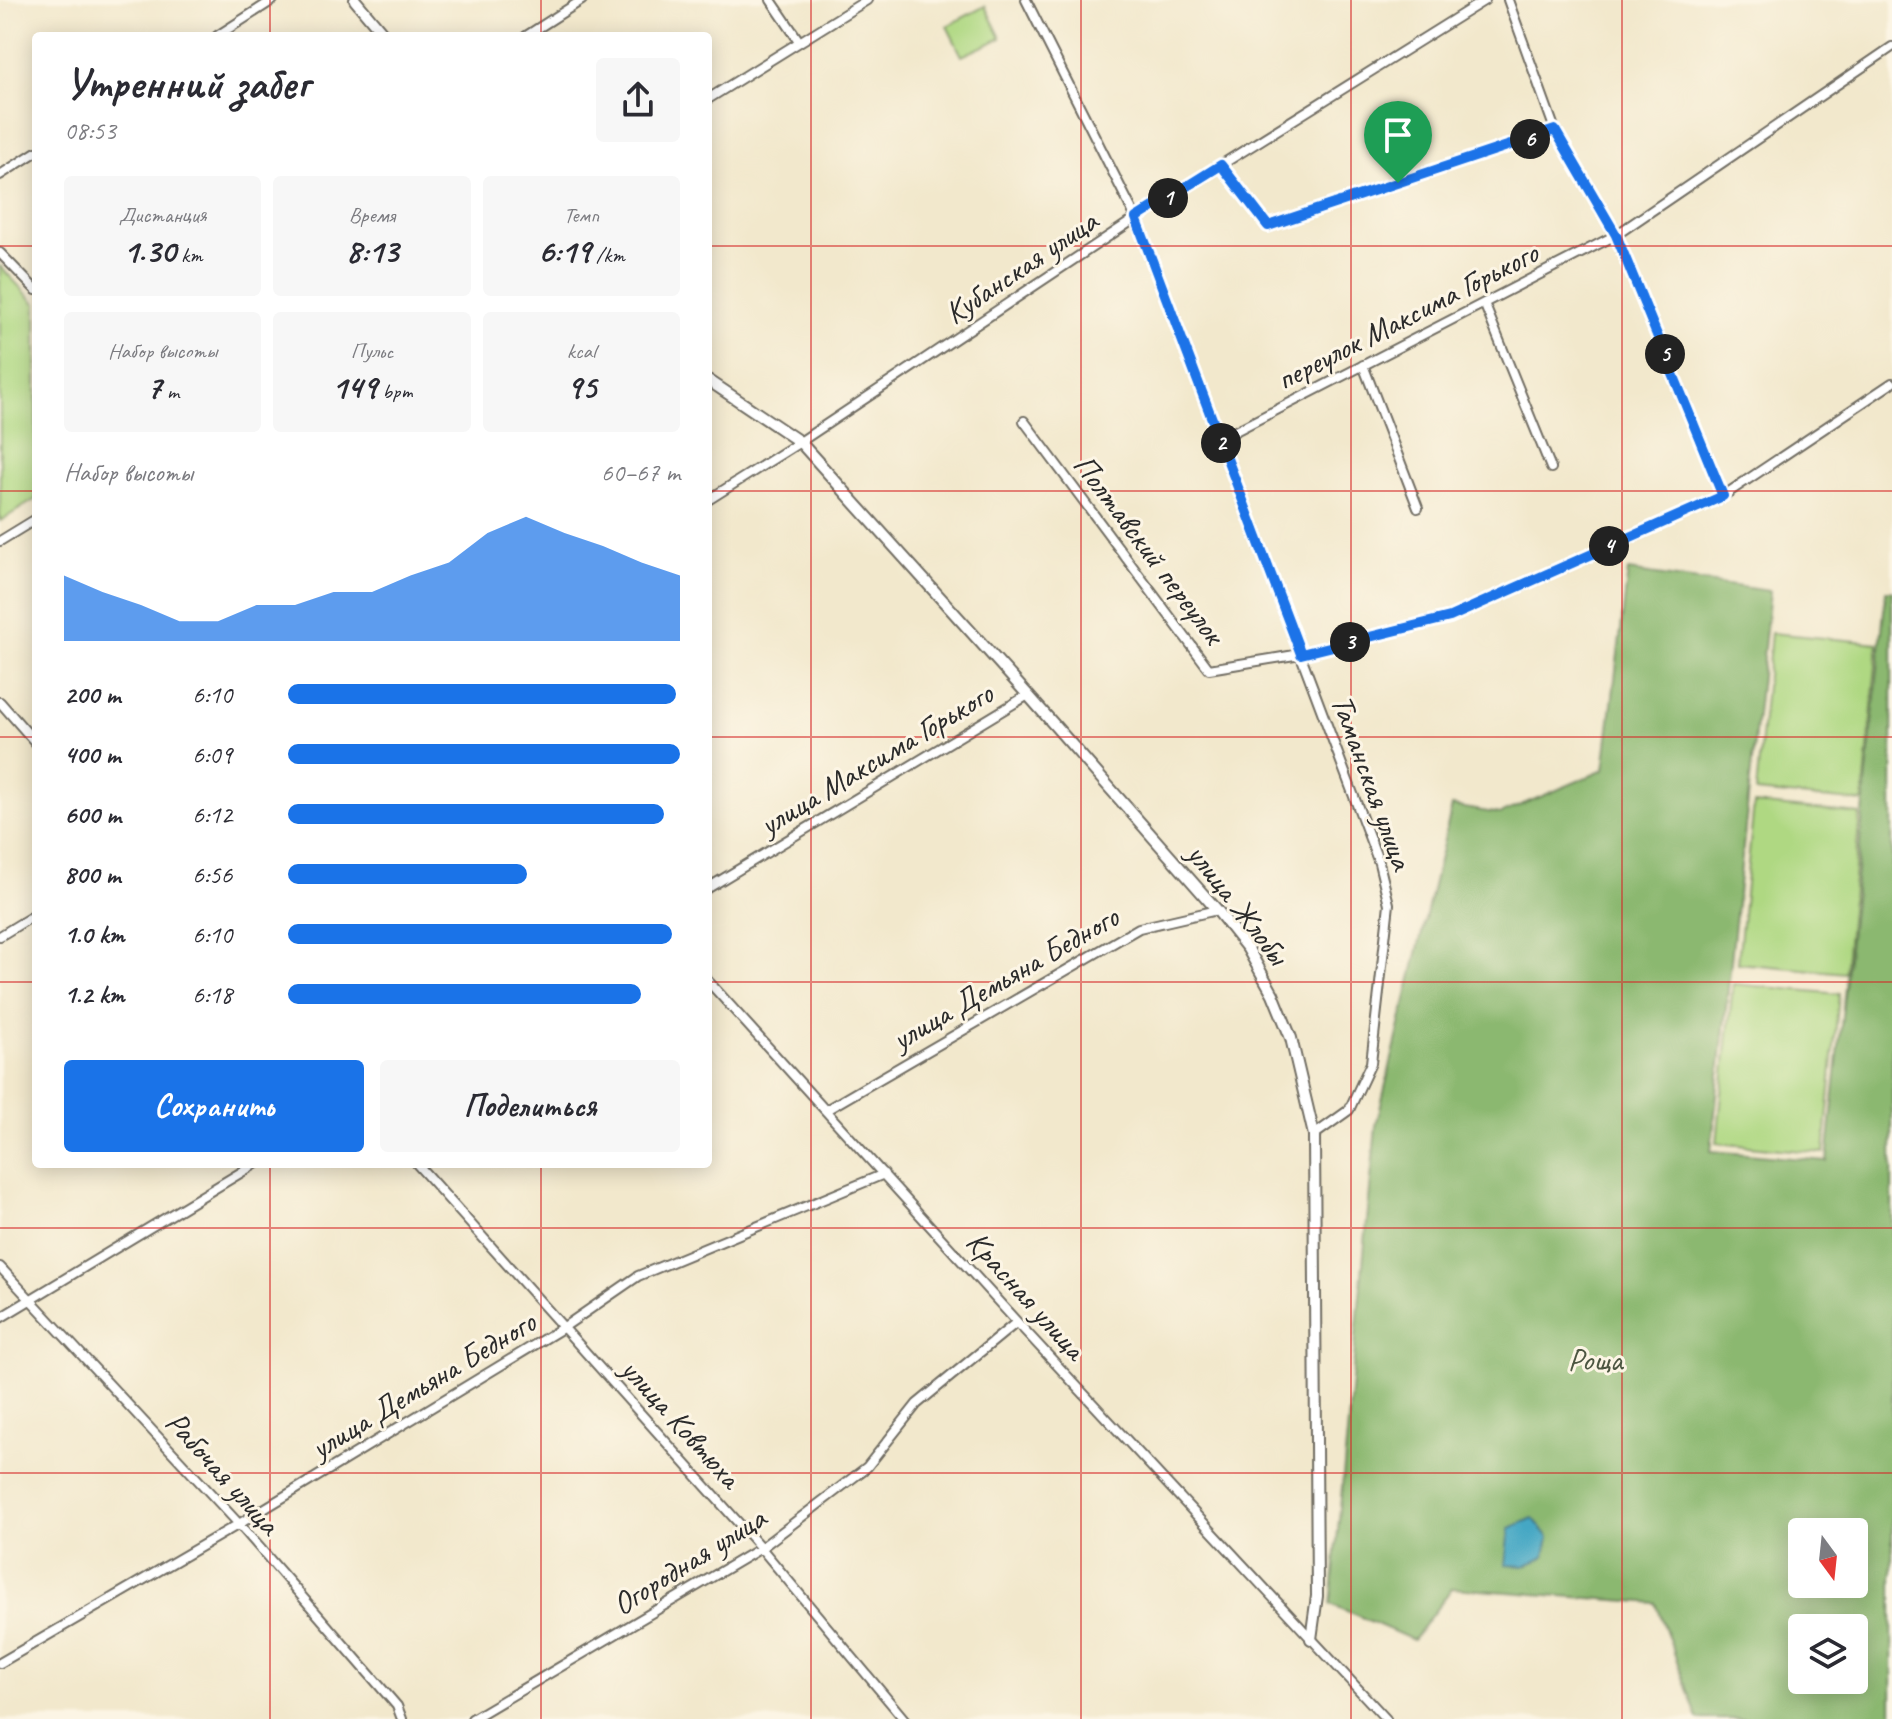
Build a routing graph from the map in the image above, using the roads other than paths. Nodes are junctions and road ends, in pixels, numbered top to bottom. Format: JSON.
{"nodes":[{"id":1,"x":273,"y":0,"type":"edge"},
{"id":2,"x":355,"y":0,"type":"edge"},
{"id":3,"x":582,"y":0,"type":"edge"},
{"id":4,"x":771,"y":0,"type":"edge"},
{"id":5,"x":867,"y":0,"type":"edge"},
{"id":6,"x":1026,"y":0,"type":"edge"},
{"id":7,"x":1485,"y":0,"type":"edge"},
{"id":8,"x":1508,"y":0,"type":"edge"},
{"id":9,"x":223,"y":32,"type":"edge"},
{"id":10,"x":382,"y":32,"type":"edge"},
{"id":11,"x":532,"y":32,"type":"edge"},
{"id":12,"x":799,"y":41,"type":"junction"},
{"id":13,"x":1892,"y":47,"type":"edge"},
{"id":14,"x":712,"y":96,"type":"edge"},
{"id":15,"x":1555,"y":130,"type":"junction"},
{"id":16,"x":32,"y":155,"type":"edge"},
{"id":17,"x":1221,"y":165,"type":"junction"},
{"id":18,"x":0,"y":175,"type":"edge"},
{"id":19,"x":1136,"y":218,"type":"junction"},
{"id":20,"x":1616,"y":235,"type":"junction"},
{"id":21,"x":0,"y":253,"type":"edge"},
{"id":22,"x":32,"y":286,"type":"edge"},
{"id":23,"x":1484,"y":303,"type":"junction"},
{"id":24,"x":1363,"y":365,"type":"junction"},
{"id":25,"x":712,"y":383,"type":"edge"},
{"id":26,"x":1892,"y":383,"type":"edge"},
{"id":27,"x":1024,"y":421,"type":"dead end"},
{"id":28,"x":1220,"y":439,"type":"junction"},
{"id":29,"x":800,"y":442,"type":"junction"},
{"id":30,"x":1551,"y":468,"type":"dead end"},
{"id":31,"x":1723,"y":496,"type":"junction"},
{"id":32,"x":712,"y":497,"type":"edge"},
{"id":33,"x":1418,"y":508,"type":"dead end"},
{"id":34,"x":32,"y":521,"type":"edge"},
{"id":35,"x":0,"y":541,"type":"edge"},
{"id":36,"x":1301,"y":654,"type":"junction"},
{"id":37,"x":1028,"y":695,"type":"junction"},
{"id":38,"x":0,"y":702,"type":"edge"},
{"id":39,"x":32,"y":738,"type":"edge"},
{"id":40,"x":712,"y":886,"type":"edge"},
{"id":41,"x":1217,"y":910,"type":"junction"},
{"id":42,"x":32,"y":916,"type":"edge"},
{"id":43,"x":0,"y":936,"type":"edge"},
{"id":44,"x":712,"y":985,"type":"edge"},
{"id":45,"x":826,"y":1110,"type":"junction"},
{"id":46,"x":1314,"y":1135,"type":"junction"},
{"id":47,"x":248,"y":1168,"type":"edge"},
{"id":48,"x":421,"y":1168,"type":"edge"},
{"id":49,"x":884,"y":1174,"type":"junction"},
{"id":50,"x":0,"y":1267,"type":"edge"},
{"id":51,"x":30,"y":1299,"type":"junction"},
{"id":52,"x":0,"y":1318,"type":"edge"},
{"id":53,"x":1017,"y":1322,"type":"junction"},
{"id":54,"x":564,"y":1327,"type":"junction"},
{"id":55,"x":239,"y":1524,"type":"junction"},
{"id":56,"x":761,"y":1548,"type":"junction"},
{"id":57,"x":1311,"y":1639,"type":"junction"},
{"id":58,"x":0,"y":1663,"type":"edge"},
{"id":59,"x":402,"y":1719,"type":"edge"},
{"id":60,"x":472,"y":1719,"type":"edge"},
{"id":61,"x":904,"y":1719,"type":"edge"},
{"id":62,"x":1386,"y":1719,"type":"edge"}],
"edges":[{"from":1,"to":9,"type":"street"},
{"from":2,"to":10,"type":"street"},
{"from":3,"to":11,"type":"street"},
{"from":4,"to":12,"type":"street"},
{"from":5,"to":12,"type":"street"},
{"from":6,"to":19,"type":"street","name":"Таманская улица"},
{"from":7,"to":17,"type":"street","name":"Кубанская улица"},
{"from":8,"to":15,"type":"street"},
{"from":12,"to":14,"type":"street"},
{"from":13,"to":20,"type":"street"},
{"from":15,"to":17,"type":"street"},
{"from":15,"to":20,"type":"street"},
{"from":16,"to":18,"type":"street"},
{"from":17,"to":19,"type":"street","name":"Кубанская улица"},
{"from":19,"to":28,"type":"street","name":"Таманская улица"},
{"from":19,"to":29,"type":"street","name":"Кубанская улица"},
{"from":20,"to":23,"type":"street","name":"переулок Максима Горького"},
{"from":20,"to":31,"type":"street"},
{"from":21,"to":22,"type":"street"},
{"from":23,"to":24,"type":"street","name":"переулок Максима Горького"},
{"from":23,"to":30,"type":"street"},
{"from":24,"to":28,"type":"street","name":"переулок Максима Горького"},
{"from":24,"to":33,"type":"street"},
{"from":25,"to":29,"type":"street","name":"улица Жлобы"},
{"from":26,"to":31,"type":"street"},
{"from":27,"to":36,"type":"street","name":"Полтавский переулок"},
{"from":28,"to":36,"type":"street","name":"Таманская улица"},
{"from":29,"to":32,"type":"street","name":"Кубанская улица"},
{"from":29,"to":37,"type":"street","name":"улица Жлобы"},
{"from":31,"to":36,"type":"street"},
{"from":34,"to":35,"type":"street"},
{"from":36,"to":46,"type":"street","name":"Таманская улица"},
{"from":37,"to":40,"type":"street","name":"улица Максима Горького"},
{"from":37,"to":41,"type":"street","name":"улица Жлобы"},
{"from":38,"to":39,"type":"street"},
{"from":41,"to":45,"type":"street","name":"улица Демьяна Бедного"},
{"from":41,"to":46,"type":"street","name":"улица Жлобы"},
{"from":42,"to":43,"type":"street"},
{"from":44,"to":45,"type":"street","name":"Красная улица"},
{"from":45,"to":49,"type":"street","name":"Красная улица"},
{"from":46,"to":57,"type":"street","name":"улица Жлобы"},
{"from":47,"to":51,"type":"street"},
{"from":48,"to":54,"type":"street","name":"улица Ковтюха"},
{"from":49,"to":53,"type":"street","name":"Красная улица"},
{"from":49,"to":54,"type":"street","name":"улица Демьяна Бедного"},
{"from":50,"to":51,"type":"street","name":"Рабочая улица"},
{"from":51,"to":52,"type":"street"},
{"from":51,"to":55,"type":"street","name":"Рабочая улица"},
{"from":53,"to":56,"type":"street","name":"Огородная улица"},
{"from":53,"to":57,"type":"street","name":"Красная улица"},
{"from":54,"to":55,"type":"street","name":"улица Демьяна Бедного"},
{"from":54,"to":56,"type":"street","name":"улица Ковтюха"},
{"from":55,"to":58,"type":"street","name":"улица Демьяна Бедного"},
{"from":55,"to":59,"type":"street","name":"Рабочая улица"},
{"from":56,"to":60,"type":"street","name":"Огородная улица"},
{"from":56,"to":61,"type":"street","name":"улица Ковтюха"},
{"from":57,"to":62,"type":"street","name":"Красная улица"}]}
